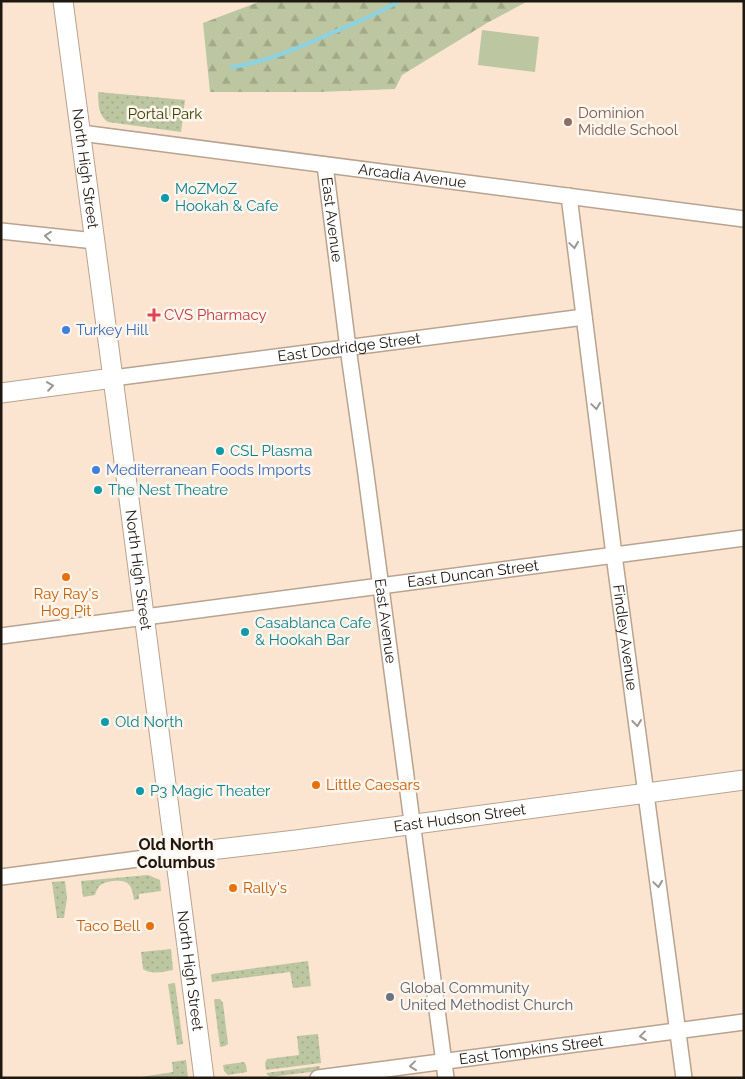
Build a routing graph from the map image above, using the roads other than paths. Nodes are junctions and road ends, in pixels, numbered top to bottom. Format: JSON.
{"nodes":[{"id":1,"x":63,"y":1,"type":"edge"},
{"id":2,"x":81,"y":133,"type":"junction"},
{"id":3,"x":325,"y":165,"type":"junction"},
{"id":4,"x":569,"y":196,"type":"junction"},
{"id":5,"x":744,"y":219,"type":"edge"},
{"id":6,"x":1,"y":231,"type":"edge"},
{"id":7,"x":95,"y":241,"type":"junction"},
{"id":8,"x":584,"y":317,"type":"junction"},
{"id":9,"x":348,"y":348,"type":"junction"},
{"id":10,"x":113,"y":378,"type":"junction"},
{"id":11,"x":1,"y":393,"type":"edge"},
{"id":12,"x":744,"y":538,"type":"edge"},
{"id":13,"x":614,"y":555,"type":"junction"},
{"id":14,"x":380,"y":586,"type":"junction"},
{"id":15,"x":144,"y":617,"type":"junction"},
{"id":16,"x":1,"y":636,"type":"edge"},
{"id":17,"x":744,"y":780,"type":"edge"},
{"id":18,"x":646,"y":793,"type":"junction"},
{"id":19,"x":412,"y":824,"type":"junction"},
{"id":20,"x":176,"y":854,"type":"junction"},
{"id":21,"x":1,"y":877,"type":"edge"},
{"id":22,"x":744,"y":1022,"type":"edge"},
{"id":23,"x":679,"y":1031,"type":"junction"},
{"id":24,"x":444,"y":1062,"type":"junction"},
{"id":25,"x":204,"y":1078,"type":"edge"},
{"id":26,"x":318,"y":1078,"type":"edge"},
{"id":27,"x":446,"y":1078,"type":"edge"},
{"id":28,"x":684,"y":1078,"type":"edge"}],
"edges":[{"from":1,"to":2,"type":"main road","name":"North High Street"},
{"from":2,"to":3,"type":"street","name":"Arcadia Avenue"},
{"from":2,"to":7,"type":"main road","name":"North High Street"},
{"from":3,"to":4,"type":"street","name":"Arcadia Avenue"},
{"from":3,"to":9,"type":"street","name":"East Avenue"},
{"from":4,"to":5,"type":"street","name":"Arcadia Avenue"},
{"from":4,"to":8,"type":"street","name":"Findley Avenue","one_way":true},
{"from":7,"to":6,"type":"street","one_way":true},
{"from":7,"to":10,"type":"main road","name":"North High Street"},
{"from":8,"to":9,"type":"street","name":"East Dodridge Street"},
{"from":8,"to":13,"type":"street","name":"Findley Avenue","one_way":true},
{"from":9,"to":10,"type":"street","name":"East Dodridge Street"},
{"from":9,"to":14,"type":"street","name":"East Avenue"},
{"from":11,"to":10,"type":"main road","one_way":true},
{"from":10,"to":15,"type":"main road","name":"North High Street"},
{"from":12,"to":13,"type":"street","name":"East Duncan Street"},
{"from":13,"to":14,"type":"street","name":"East Duncan Street"},
{"from":13,"to":18,"type":"street","name":"Findley Avenue","one_way":true},
{"from":14,"to":15,"type":"street","name":"East Duncan Street"},
{"from":14,"to":19,"type":"street","name":"East Avenue"},
{"from":15,"to":16,"type":"street","name":"East Duncan Street"},
{"from":15,"to":20,"type":"main road","name":"North High Street"},
{"from":17,"to":18,"type":"main road","name":"East Hudson Street"},
{"from":18,"to":19,"type":"main road","name":"East Hudson Street"},
{"from":18,"to":23,"type":"street","name":"Findley Avenue","one_way":true},
{"from":19,"to":20,"type":"main road","name":"East Hudson Street"},
{"from":19,"to":24,"type":"street","name":"East Avenue"},
{"from":20,"to":21,"type":"street"},
{"from":20,"to":25,"type":"main road","name":"North High Street"},
{"from":22,"to":23,"type":"street","name":"East Tompkins Street"},
{"from":23,"to":24,"type":"street","name":"East Tompkins Street","one_way":true},
{"from":23,"to":28,"type":"street","name":"Findley Avenue"},
{"from":24,"to":26,"type":"street","name":"East Tompkins Street","one_way":true},
{"from":24,"to":27,"type":"street","name":"East Avenue"}]}
